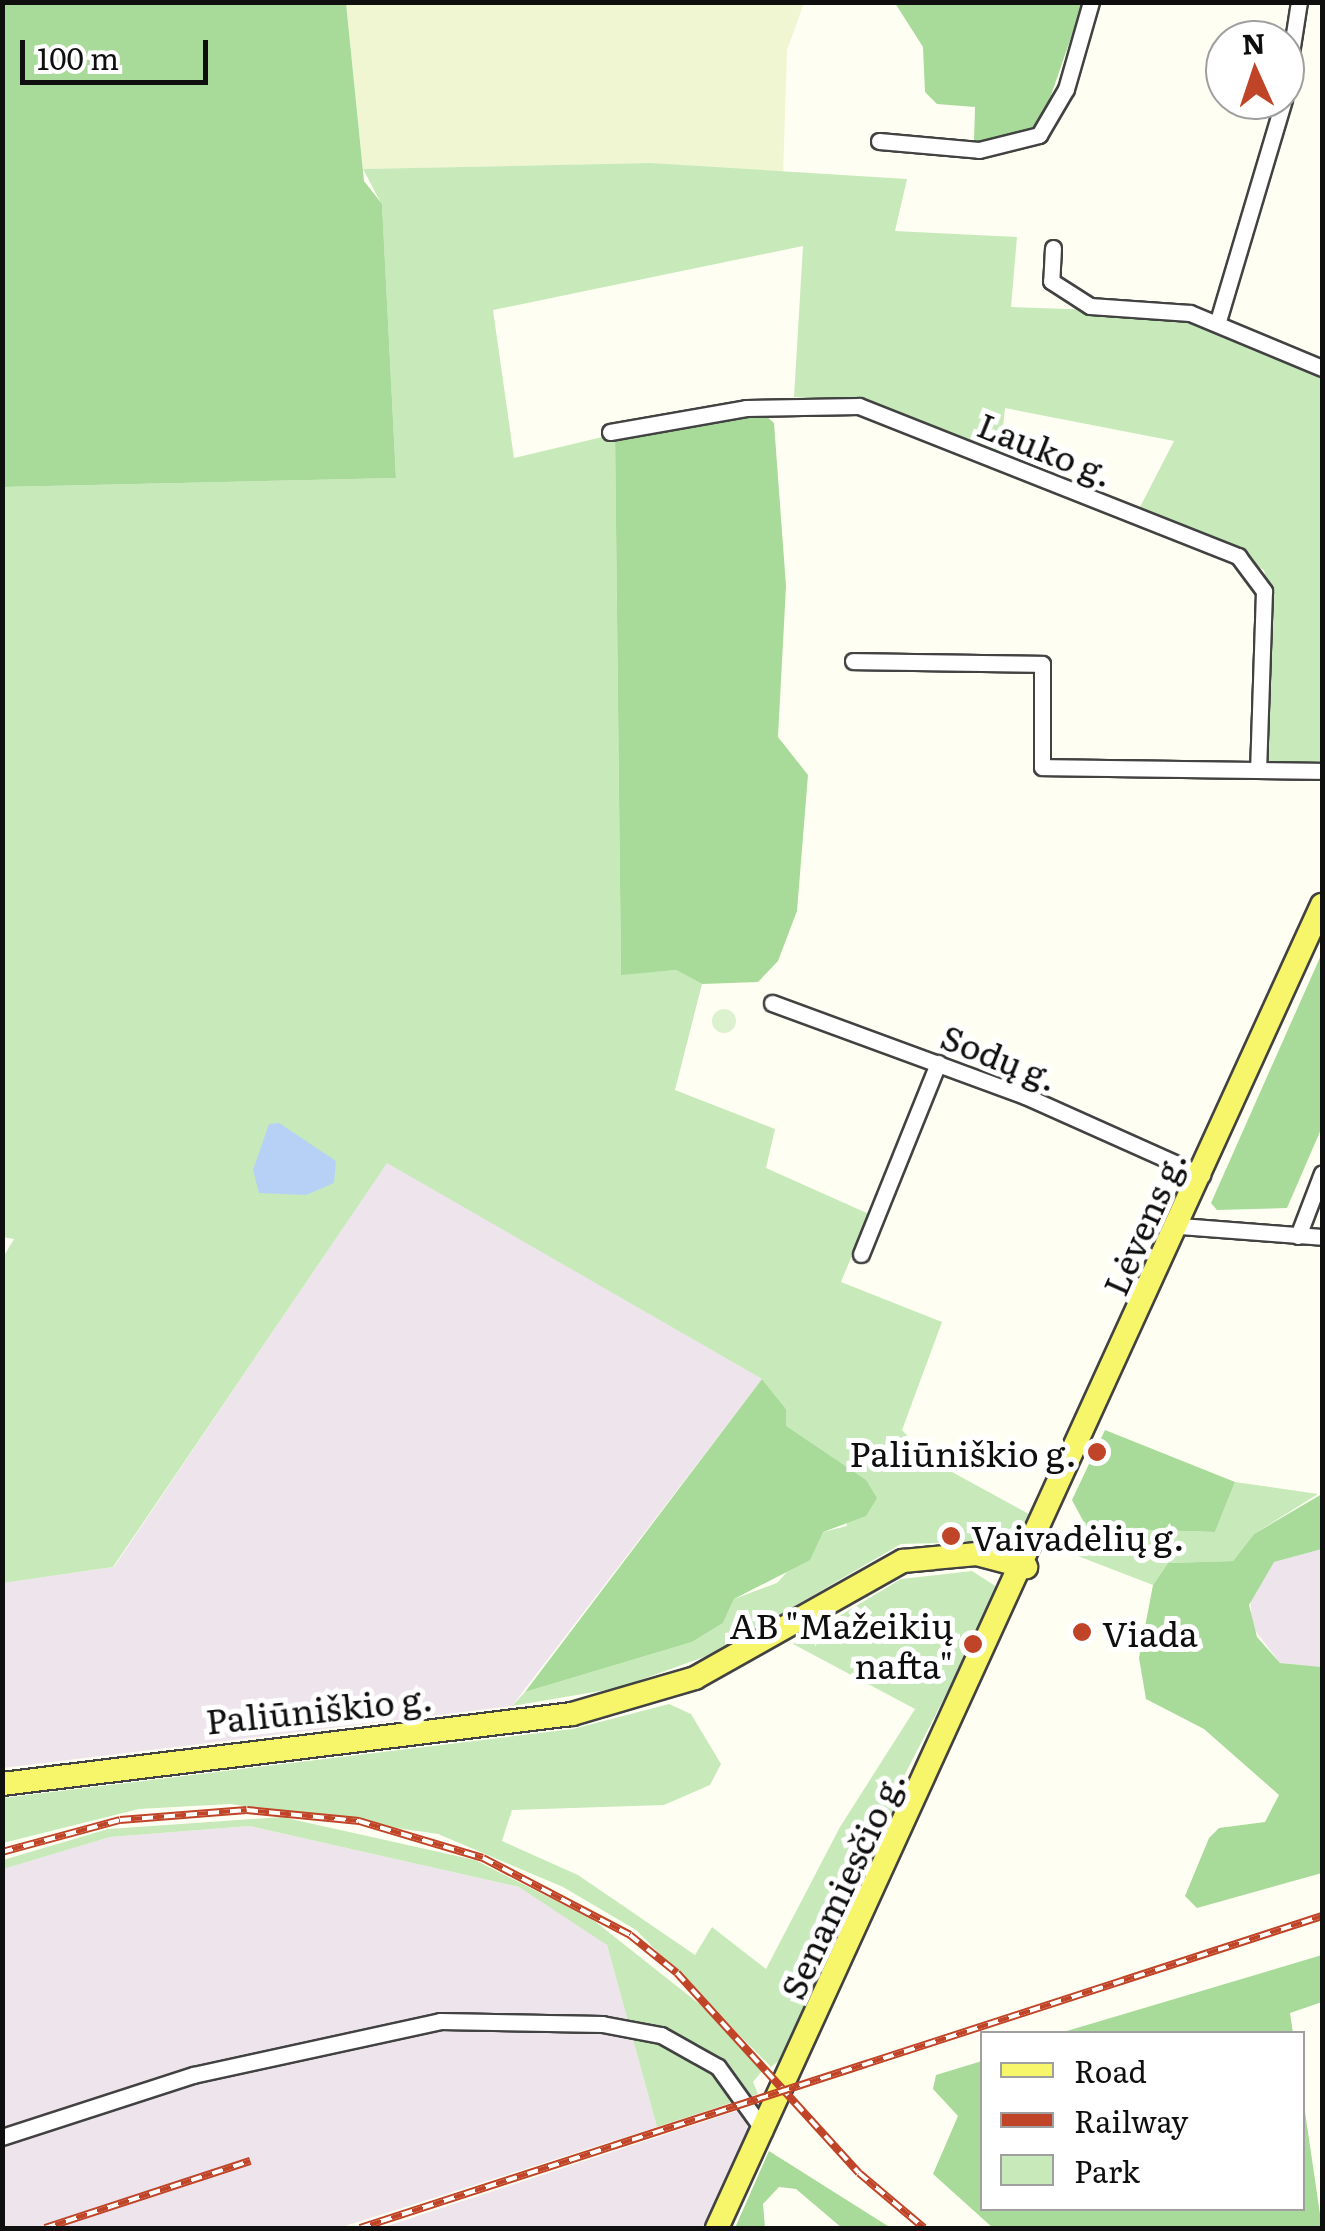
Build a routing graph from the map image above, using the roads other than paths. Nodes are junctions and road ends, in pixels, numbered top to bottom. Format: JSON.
{"nodes":[{"id":1,"x":1091,"y":2,"type":"edge"},
{"id":2,"x":1278,"y":120,"type":"edge"},
{"id":3,"x":879,"y":141,"type":"dead end"},
{"id":4,"x":1052,"y":248,"type":"dead end"},
{"id":5,"x":1218,"y":321,"type":"junction"},
{"id":6,"x":1322,"y":368,"type":"edge"},
{"id":7,"x":610,"y":432,"type":"dead end"},
{"id":8,"x":853,"y":661,"type":"dead end"},
{"id":9,"x":1258,"y":768,"type":"junction"},
{"id":10,"x":1322,"y":771,"type":"edge"},
{"id":11,"x":1322,"y":905,"type":"edge"},
{"id":12,"x":772,"y":1002,"type":"dead end"},
{"id":13,"x":938,"y":1063,"type":"junction"},
{"id":14,"x":1322,"y":1173,"type":"edge"},
{"id":15,"x":1202,"y":1175,"type":"junction"},
{"id":16,"x":1180,"y":1226,"type":"junction"},
{"id":17,"x":1298,"y":1236,"type":"junction"},
{"id":18,"x":1322,"y":1238,"type":"edge"},
{"id":19,"x":861,"y":1254,"type":"dead end"},
{"id":20,"x":1026,"y":1567,"type":"junction"},
{"id":21,"x":2,"y":1784,"type":"edge"},
{"id":22,"x":764,"y":2131,"type":"junction"},
{"id":23,"x":2,"y":2137,"type":"edge"},
{"id":24,"x":717,"y":2228,"type":"edge"}],
"edges":[{"from":1,"to":3,"type":"street"},
{"from":2,"to":5,"type":"street"},
{"from":4,"to":5,"type":"street"},
{"from":5,"to":6,"type":"street"},
{"from":7,"to":9,"type":"street","name":"Lauko g."},
{"from":8,"to":9,"type":"street"},
{"from":9,"to":10,"type":"street"},
{"from":11,"to":15,"type":"main road","name":"Lėvens g."},
{"from":12,"to":13,"type":"street","name":"Sodų g."},
{"from":13,"to":15,"type":"street","name":"Sodų g."},
{"from":13,"to":19,"type":"street"},
{"from":14,"to":17,"type":"street"},
{"from":15,"to":16,"type":"main road","name":"Lėvens g."},
{"from":16,"to":17,"type":"street"},
{"from":16,"to":20,"type":"main road","name":"Lėvens g."},
{"from":17,"to":18,"type":"street"},
{"from":20,"to":21,"type":"main road","name":"Paliūniškio g."},
{"from":20,"to":22,"type":"main road","name":"Senamiesčio g."},
{"from":22,"to":23,"type":"street"},
{"from":22,"to":24,"type":"main road","name":"Senamiesčio g."}]}
